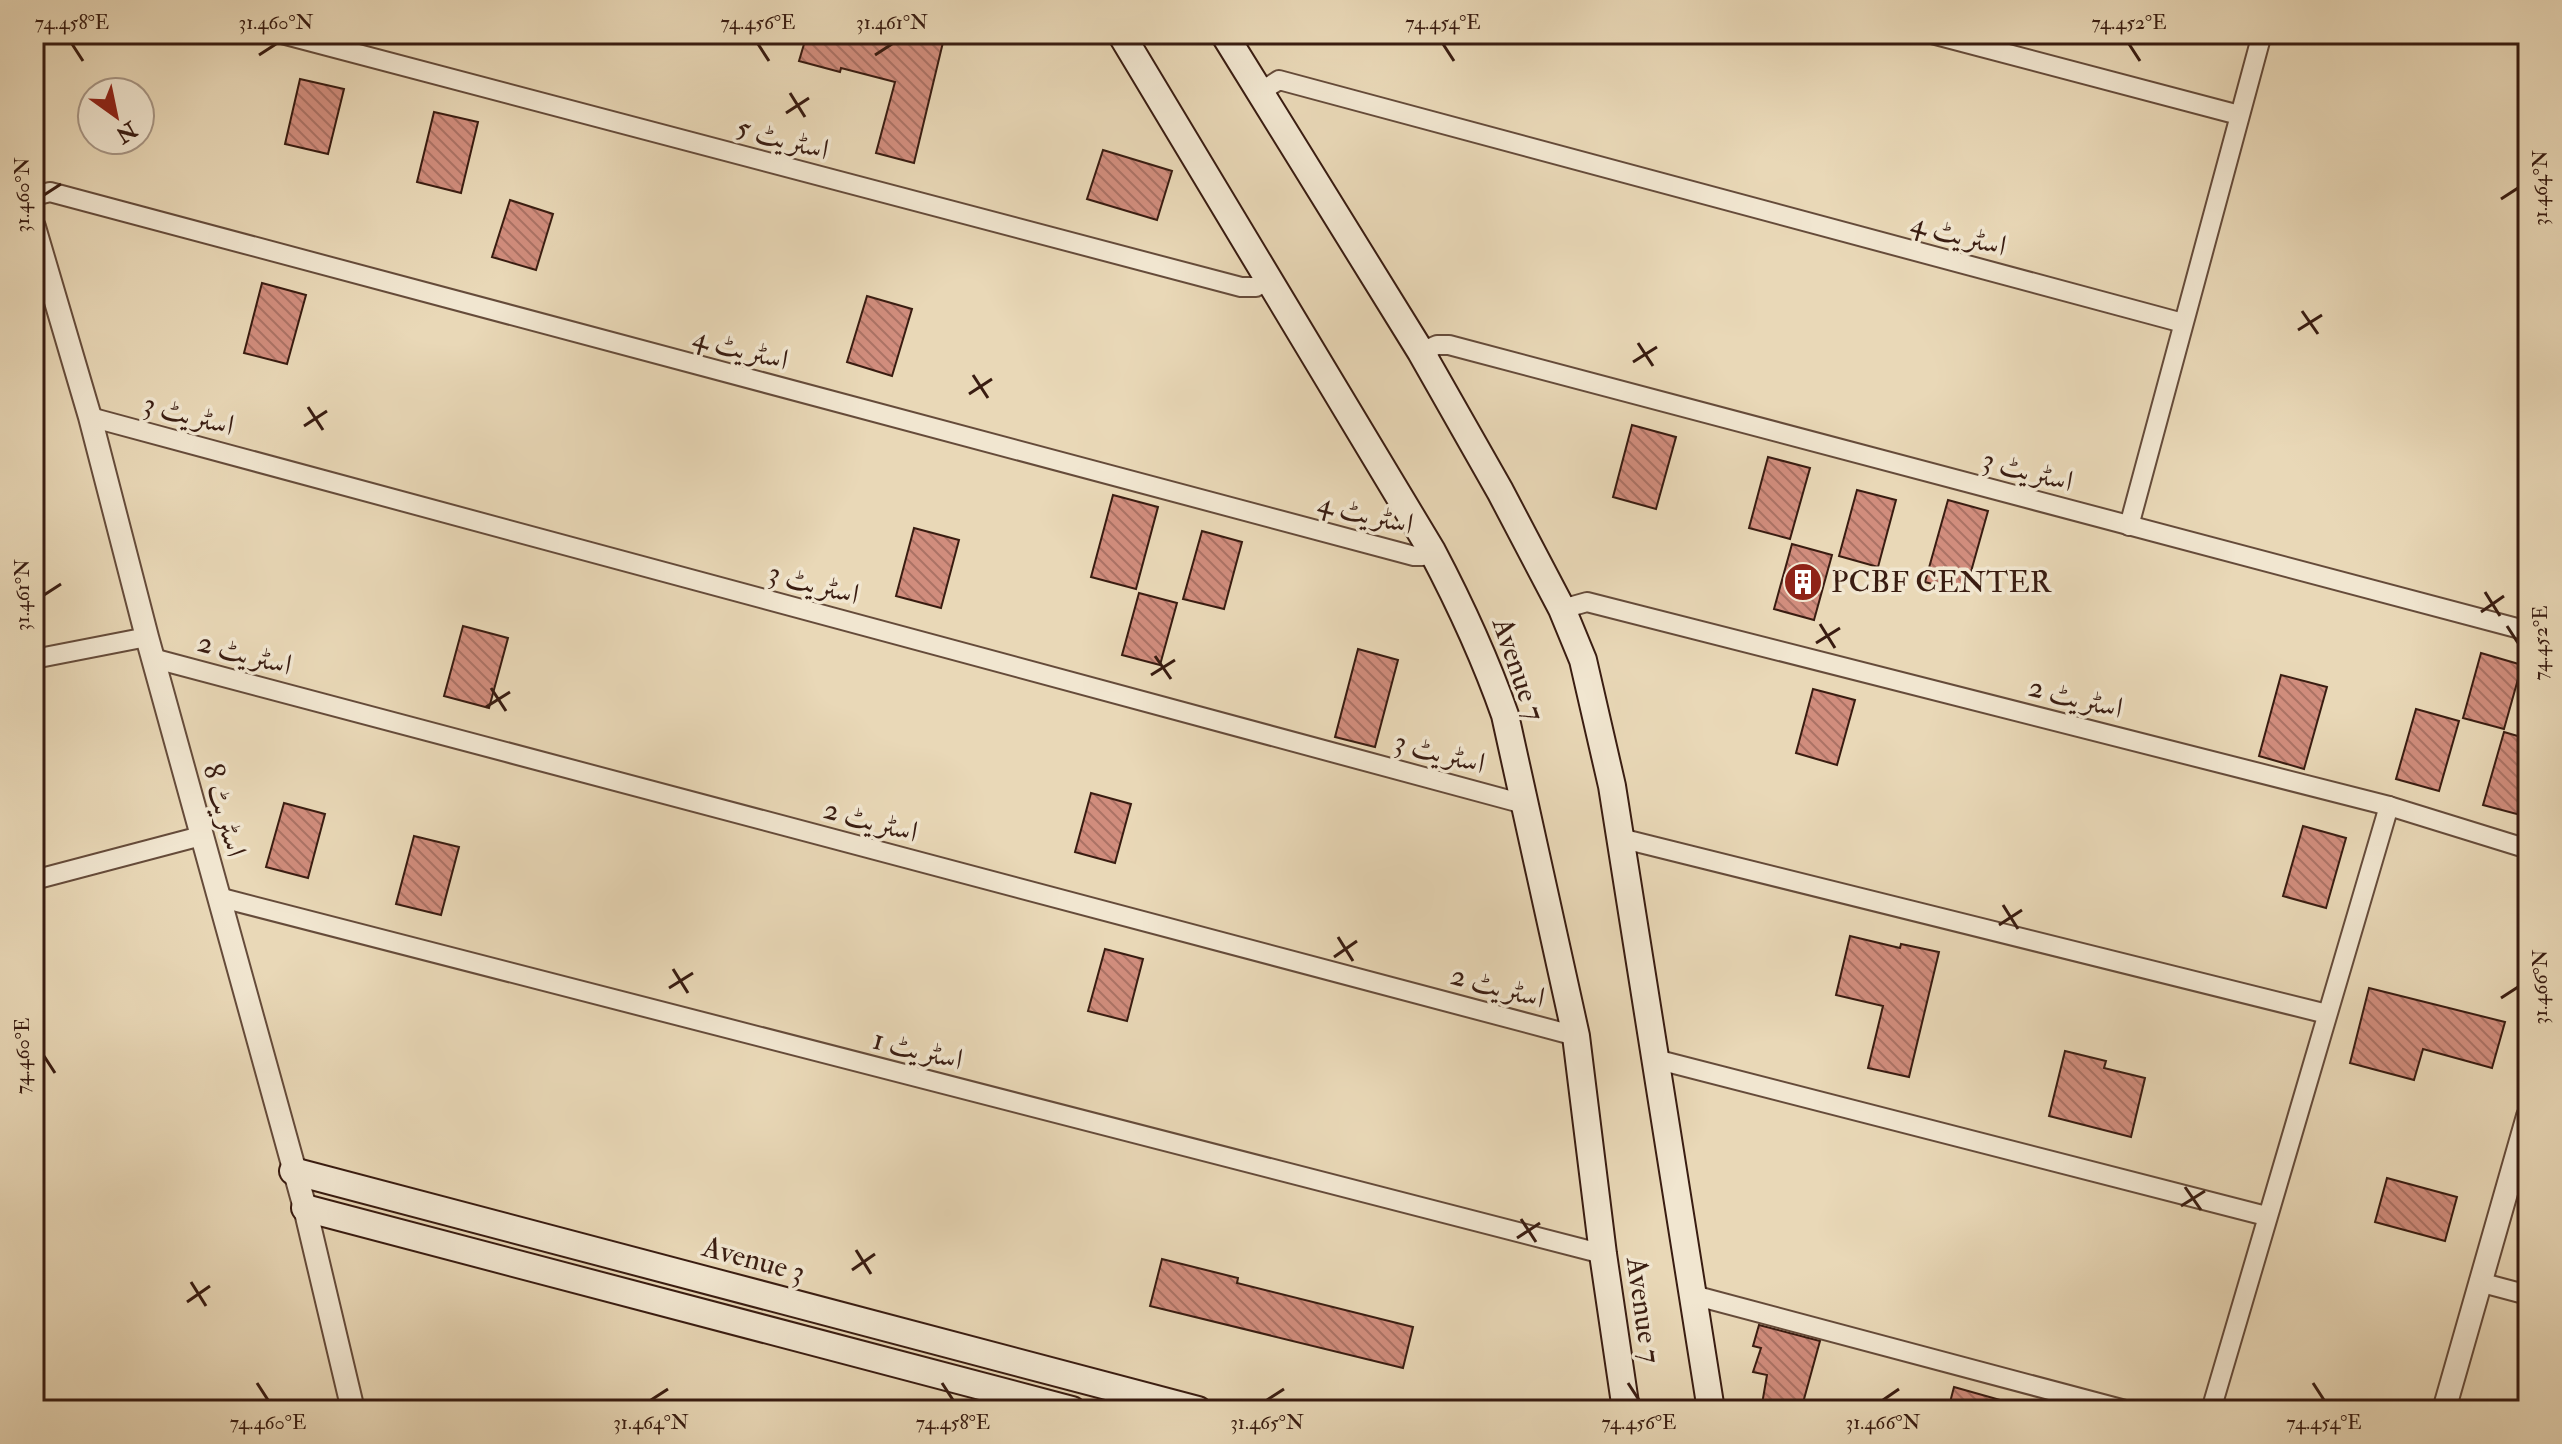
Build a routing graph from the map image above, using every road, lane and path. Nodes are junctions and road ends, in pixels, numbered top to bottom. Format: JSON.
{"nodes":[{"id":1,"x":282,"y":34,"type":"edge"},
{"id":2,"x":1121,"y":34,"type":"edge"},
{"id":3,"x":1224,"y":34,"type":"edge"},
{"id":4,"x":1932,"y":34,"type":"edge"},
{"id":5,"x":2262,"y":34,"type":"edge"},
{"id":6,"x":1259,"y":93,"type":"junction"},
{"id":7,"x":2239,"y":115,"type":"junction"},
{"id":8,"x":34,"y":196,"type":"edge"},
{"id":9,"x":34,"y":227,"type":"edge"},
{"id":10,"x":1268,"y":278,"type":"junction"},
{"id":11,"x":2183,"y":323,"type":"junction"},
{"id":12,"x":1421,"y":352,"type":"junction"},
{"id":13,"x":90,"y":417,"type":"junction"},
{"id":14,"x":2129,"y":526,"type":"junction"},
{"id":15,"x":1432,"y":551,"type":"junction"},
{"id":16,"x":1562,"y":609,"type":"junction"},
{"id":17,"x":2528,"y":631,"type":"edge"},
{"id":18,"x":150,"y":648,"type":"junction"},
{"id":19,"x":34,"y":659,"type":"edge"},
{"id":20,"x":1524,"y":804,"type":"junction"},
{"id":21,"x":2389,"y":806,"type":"junction"},
{"id":22,"x":201,"y":836,"type":"junction"},
{"id":23,"x":1620,"y":838,"type":"junction"},
{"id":24,"x":2528,"y":849,"type":"edge"},
{"id":25,"x":34,"y":880,"type":"edge"},
{"id":26,"x":218,"y":897,"type":"junction"},
{"id":27,"x":2327,"y":1014,"type":"junction"},
{"id":28,"x":1576,"y":1036,"type":"junction"},
{"id":29,"x":1655,"y":1059,"type":"junction"},
{"id":30,"x":2528,"y":1116,"type":"edge"},
{"id":31,"x":293,"y":1171,"type":"junction"},
{"id":32,"x":305,"y":1208,"type":"junction"},
{"id":33,"x":2266,"y":1216,"type":"junction"},
{"id":34,"x":1603,"y":1254,"type":"junction"},
{"id":35,"x":2479,"y":1282,"type":"junction"},
{"id":36,"x":1693,"y":1295,"type":"junction"},
{"id":37,"x":2528,"y":1295,"type":"edge"},
{"id":38,"x":353,"y":1410,"type":"edge"},
{"id":39,"x":1072,"y":1410,"type":"edge"},
{"id":40,"x":1198,"y":1410,"type":"edge"},
{"id":41,"x":1626,"y":1410,"type":"edge"},
{"id":42,"x":1711,"y":1410,"type":"edge"},
{"id":43,"x":2125,"y":1410,"type":"edge"},
{"id":44,"x":2211,"y":1410,"type":"edge"},
{"id":45,"x":2444,"y":1410,"type":"edge"}],
"edges":[{"from":1,"to":10,"type":"street","name":"اسٹریٹ 5"},
{"from":2,"to":10,"type":"main road","name":"Avenue 7"},
{"from":3,"to":6,"type":"main road","name":"Avenue 7"},
{"from":4,"to":7,"type":"street"},
{"from":5,"to":7,"type":"street"},
{"from":6,"to":11,"type":"street","name":"اسٹریٹ 4"},
{"from":6,"to":12,"type":"main road","name":"Avenue 7"},
{"from":7,"to":11,"type":"street"},
{"from":8,"to":15,"type":"street","name":"اسٹریٹ 4"},
{"from":9,"to":13,"type":"street","name":"اسٹریٹ 8"},
{"from":10,"to":15,"type":"main road","name":"Avenue 7"},
{"from":11,"to":14,"type":"street"},
{"from":12,"to":14,"type":"street","name":"اسٹریٹ 3"},
{"from":12,"to":16,"type":"main road","name":"Avenue 7"},
{"from":13,"to":18,"type":"street","name":"اسٹریٹ 8"},
{"from":13,"to":20,"type":"street","name":"اسٹریٹ 3"},
{"from":14,"to":17,"type":"street","name":"اسٹریٹ 3"},
{"from":15,"to":20,"type":"main road","name":"Avenue 7"},
{"from":16,"to":21,"type":"street","name":"اسٹریٹ 2"},
{"from":16,"to":23,"type":"main road","name":"Avenue 7"},
{"from":18,"to":19,"type":"street"},
{"from":18,"to":22,"type":"street","name":"اسٹریٹ 8"},
{"from":18,"to":28,"type":"street","name":"اسٹریٹ 2"},
{"from":20,"to":28,"type":"main road","name":"Avenue 7"},
{"from":21,"to":24,"type":"street","name":"اسٹریٹ 2"},
{"from":21,"to":27,"type":"street"},
{"from":22,"to":25,"type":"street"},
{"from":22,"to":26,"type":"street","name":"اسٹریٹ 8"},
{"from":23,"to":27,"type":"street"},
{"from":23,"to":29,"type":"main road","name":"Avenue 7"},
{"from":26,"to":31,"type":"street","name":"اسٹریٹ 8"},
{"from":26,"to":34,"type":"street","name":"اسٹریٹ 1"},
{"from":27,"to":33,"type":"street"},
{"from":28,"to":34,"type":"main road","name":"Avenue 7"},
{"from":29,"to":33,"type":"street"},
{"from":29,"to":36,"type":"main road","name":"Avenue 7"},
{"from":30,"to":35,"type":"street"},
{"from":31,"to":32,"type":"street","name":"اسٹریٹ 8"},
{"from":31,"to":40,"type":"main road","name":"Avenue 3"},
{"from":32,"to":38,"type":"street","name":"اسٹریٹ 8"},
{"from":32,"to":39,"type":"main road"},
{"from":33,"to":44,"type":"street"},
{"from":34,"to":41,"type":"main road","name":"Avenue 7"},
{"from":35,"to":37,"type":"street"},
{"from":35,"to":45,"type":"street"},
{"from":36,"to":42,"type":"main road","name":"Avenue 7"},
{"from":36,"to":43,"type":"street"}]}
